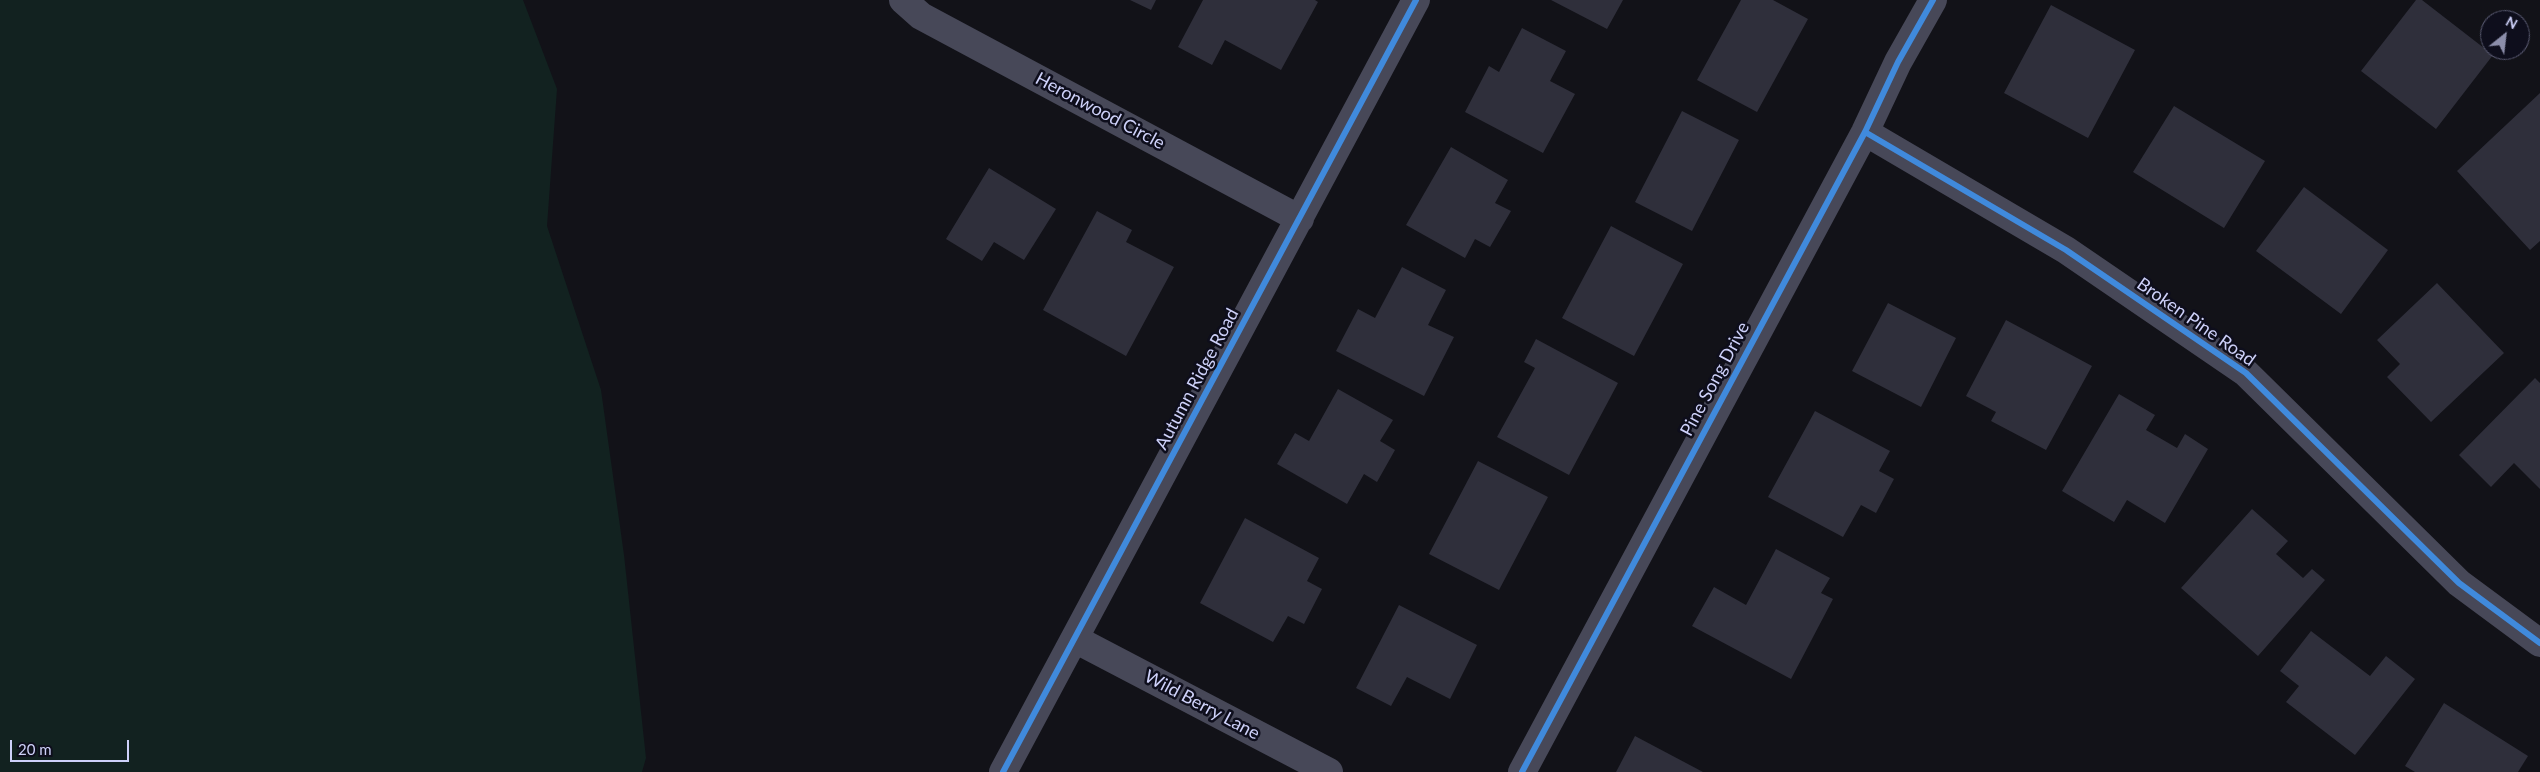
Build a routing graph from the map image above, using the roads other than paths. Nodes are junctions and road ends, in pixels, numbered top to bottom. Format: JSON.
{"nodes":[{"id":1,"x":903,"y":0,"type":"edge"},
{"id":2,"x":1416,"y":0,"type":"edge"},
{"id":3,"x":1933,"y":0,"type":"edge"},
{"id":4,"x":1865,"y":132,"type":"junction"},
{"id":5,"x":1300,"y":218,"type":"junction"},
{"id":6,"x":1075,"y":639,"type":"junction"},
{"id":7,"x":2540,"y":643,"type":"edge"},
{"id":8,"x":1003,"y":772,"type":"edge"},
{"id":9,"x":1329,"y":772,"type":"edge"},
{"id":10,"x":1522,"y":772,"type":"edge"}],
"edges":[{"from":1,"to":5,"type":"street","name":"Heronwood Circle"},
{"from":2,"to":5,"type":"street","name":"Autumn Ridge Road"},
{"from":3,"to":4,"type":"street","name":"Pine Song Drive"},
{"from":4,"to":7,"type":"street","name":"Broken Pine Road"},
{"from":4,"to":10,"type":"street","name":"Pine Song Drive"},
{"from":5,"to":6,"type":"street","name":"Autumn Ridge Road"},
{"from":6,"to":8,"type":"street","name":"Autumn Ridge Road"},
{"from":6,"to":9,"type":"street","name":"Wild Berry Lane"}]}
